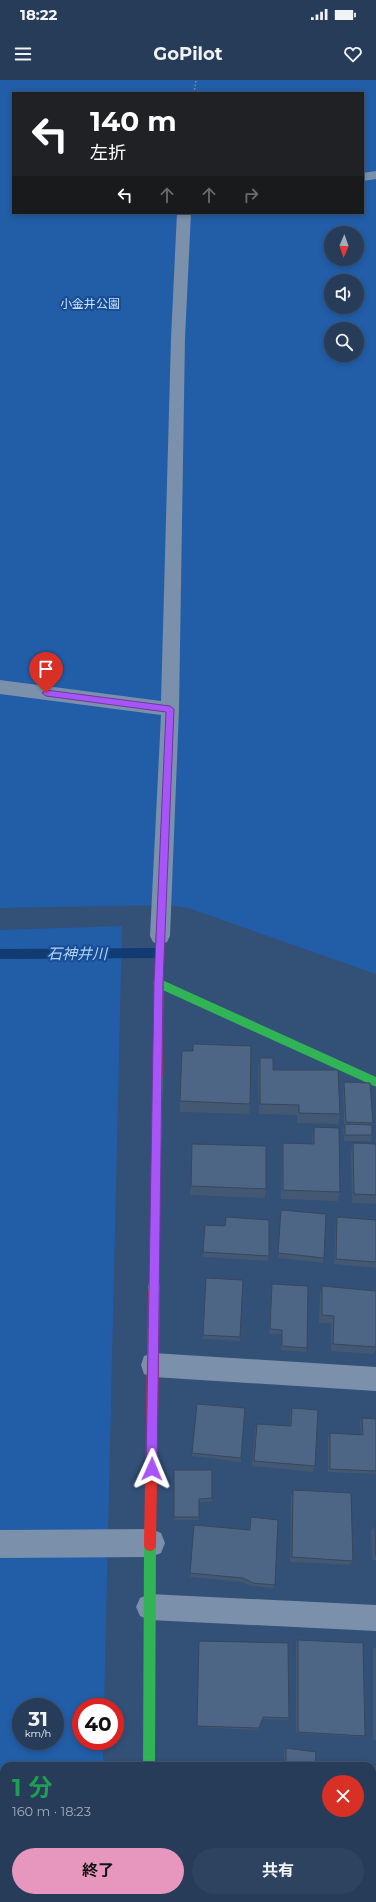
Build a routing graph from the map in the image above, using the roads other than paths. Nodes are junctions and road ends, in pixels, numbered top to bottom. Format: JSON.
{"nodes":[{"id":1,"x":376,"y":175,"type":"edge"},
{"id":2,"x":364,"y":177,"type":"edge"},
{"id":3,"x":184,"y":214,"type":"edge"},
{"id":4,"x":0,"y":687,"type":"edge"},
{"id":5,"x":170,"y":709,"type":"junction"},
{"id":6,"x":160,"y":936,"type":"joint"},
{"id":7,"x":158,"y":983,"type":"junction"},
{"id":8,"x":376,"y":1082,"type":"edge"},
{"id":9,"x":153,"y":1365,"type":"junction"},
{"id":10,"x":376,"y":1380,"type":"edge"},
{"id":11,"x":151,"y":1543,"type":"junction"},
{"id":12,"x":0,"y":1544,"type":"edge"},
{"id":13,"x":149,"y":1607,"type":"junction"},
{"id":14,"x":376,"y":1618,"type":"edge"},
{"id":15,"x":149,"y":1762,"type":"edge"}],
"edges":[{"from":1,"to":2,"type":"lane"},
{"from":3,"to":5,"type":"lane"},
{"from":4,"to":5,"type":"lane"},
{"from":5,"to":6,"type":"lane"},
{"from":6,"to":7,"type":"street"},
{"from":7,"to":8,"type":"street"},
{"from":7,"to":9,"type":"street"},
{"from":9,"to":10,"type":"lane"},
{"from":9,"to":11,"type":"street"},
{"from":11,"to":12,"type":"street"},
{"from":11,"to":13,"type":"street"},
{"from":13,"to":14,"type":"lane"},
{"from":13,"to":15,"type":"street"}]}
